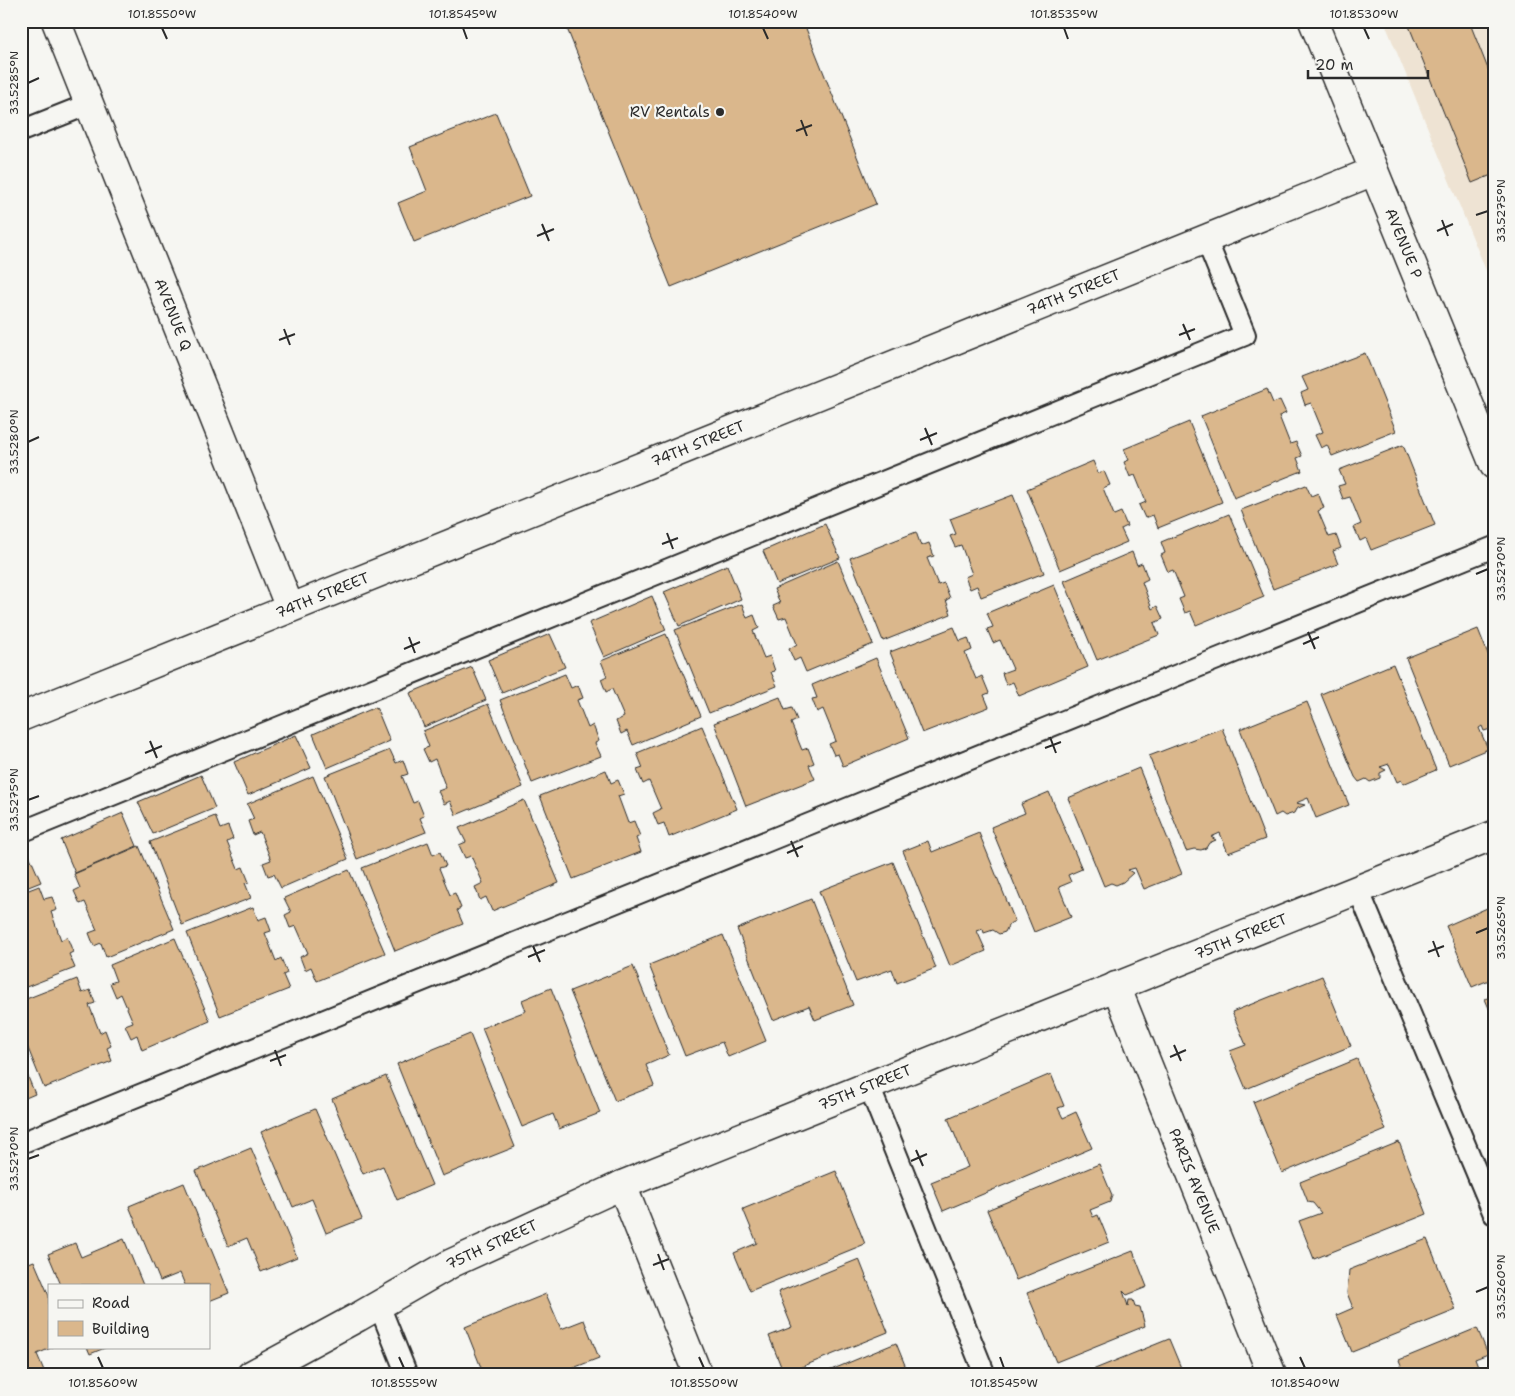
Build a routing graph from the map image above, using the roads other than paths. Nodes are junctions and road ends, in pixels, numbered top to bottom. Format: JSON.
{"nodes":[{"id":1,"x":56,"y":21,"type":"edge"},
{"id":2,"x":1312,"y":21,"type":"edge"},
{"id":3,"x":89,"y":104,"type":"junction"},
{"id":4,"x":21,"y":131,"type":"edge"},
{"id":5,"x":1374,"y":171,"type":"junction"},
{"id":6,"x":1206,"y":239,"type":"junction"},
{"id":7,"x":1494,"y":465,"type":"edge"},
{"id":8,"x":1494,"y":547,"type":"edge"},
{"id":9,"x":290,"y":608,"type":"junction"},
{"id":10,"x":21,"y":717,"type":"edge"},
{"id":11,"x":21,"y":832,"type":"edge"},
{"id":12,"x":1494,"y":835,"type":"edge"},
{"id":13,"x":1358,"y":889,"type":"junction"},
{"id":14,"x":1116,"y":986,"type":"junction"},
{"id":15,"x":869,"y":1086,"type":"junction"},
{"id":16,"x":21,"y":1143,"type":"edge"},
{"id":17,"x":622,"y":1185,"type":"junction"},
{"id":18,"x":1494,"y":1214,"type":"edge"},
{"id":19,"x":379,"y":1305,"type":"junction"},
{"id":20,"x":251,"y":1375,"type":"edge"},
{"id":21,"x":407,"y":1375,"type":"edge"},
{"id":22,"x":698,"y":1375,"type":"edge"},
{"id":23,"x":985,"y":1375,"type":"edge"},
{"id":24,"x":1272,"y":1375,"type":"edge"}],
"edges":[{"from":1,"to":3,"type":"street","name":"AVENUE Q"},
{"from":2,"to":5,"type":"street","name":"AVENUE P"},
{"from":3,"to":4,"type":"lane"},
{"from":3,"to":9,"type":"street","name":"AVENUE Q"},
{"from":5,"to":6,"type":"street","name":"74TH STREET"},
{"from":5,"to":7,"type":"street","name":"AVENUE P"},
{"from":6,"to":9,"type":"street","name":"74TH STREET"},
{"from":6,"to":11,"type":"lane"},
{"from":8,"to":16,"type":"lane"},
{"from":9,"to":10,"type":"street","name":"74TH STREET"},
{"from":12,"to":13,"type":"street","name":"75TH STREET"},
{"from":13,"to":14,"type":"street","name":"75TH STREET"},
{"from":13,"to":18,"type":"lane"},
{"from":14,"to":15,"type":"street","name":"75TH STREET"},
{"from":14,"to":24,"type":"street","name":"PARIS AVENUE"},
{"from":15,"to":17,"type":"street","name":"75TH STREET"},
{"from":15,"to":23,"type":"lane"},
{"from":17,"to":19,"type":"street","name":"75TH STREET"},
{"from":17,"to":22,"type":"street"},
{"from":19,"to":20,"type":"street","name":"75TH STREET"},
{"from":19,"to":21,"type":"lane"}]}
